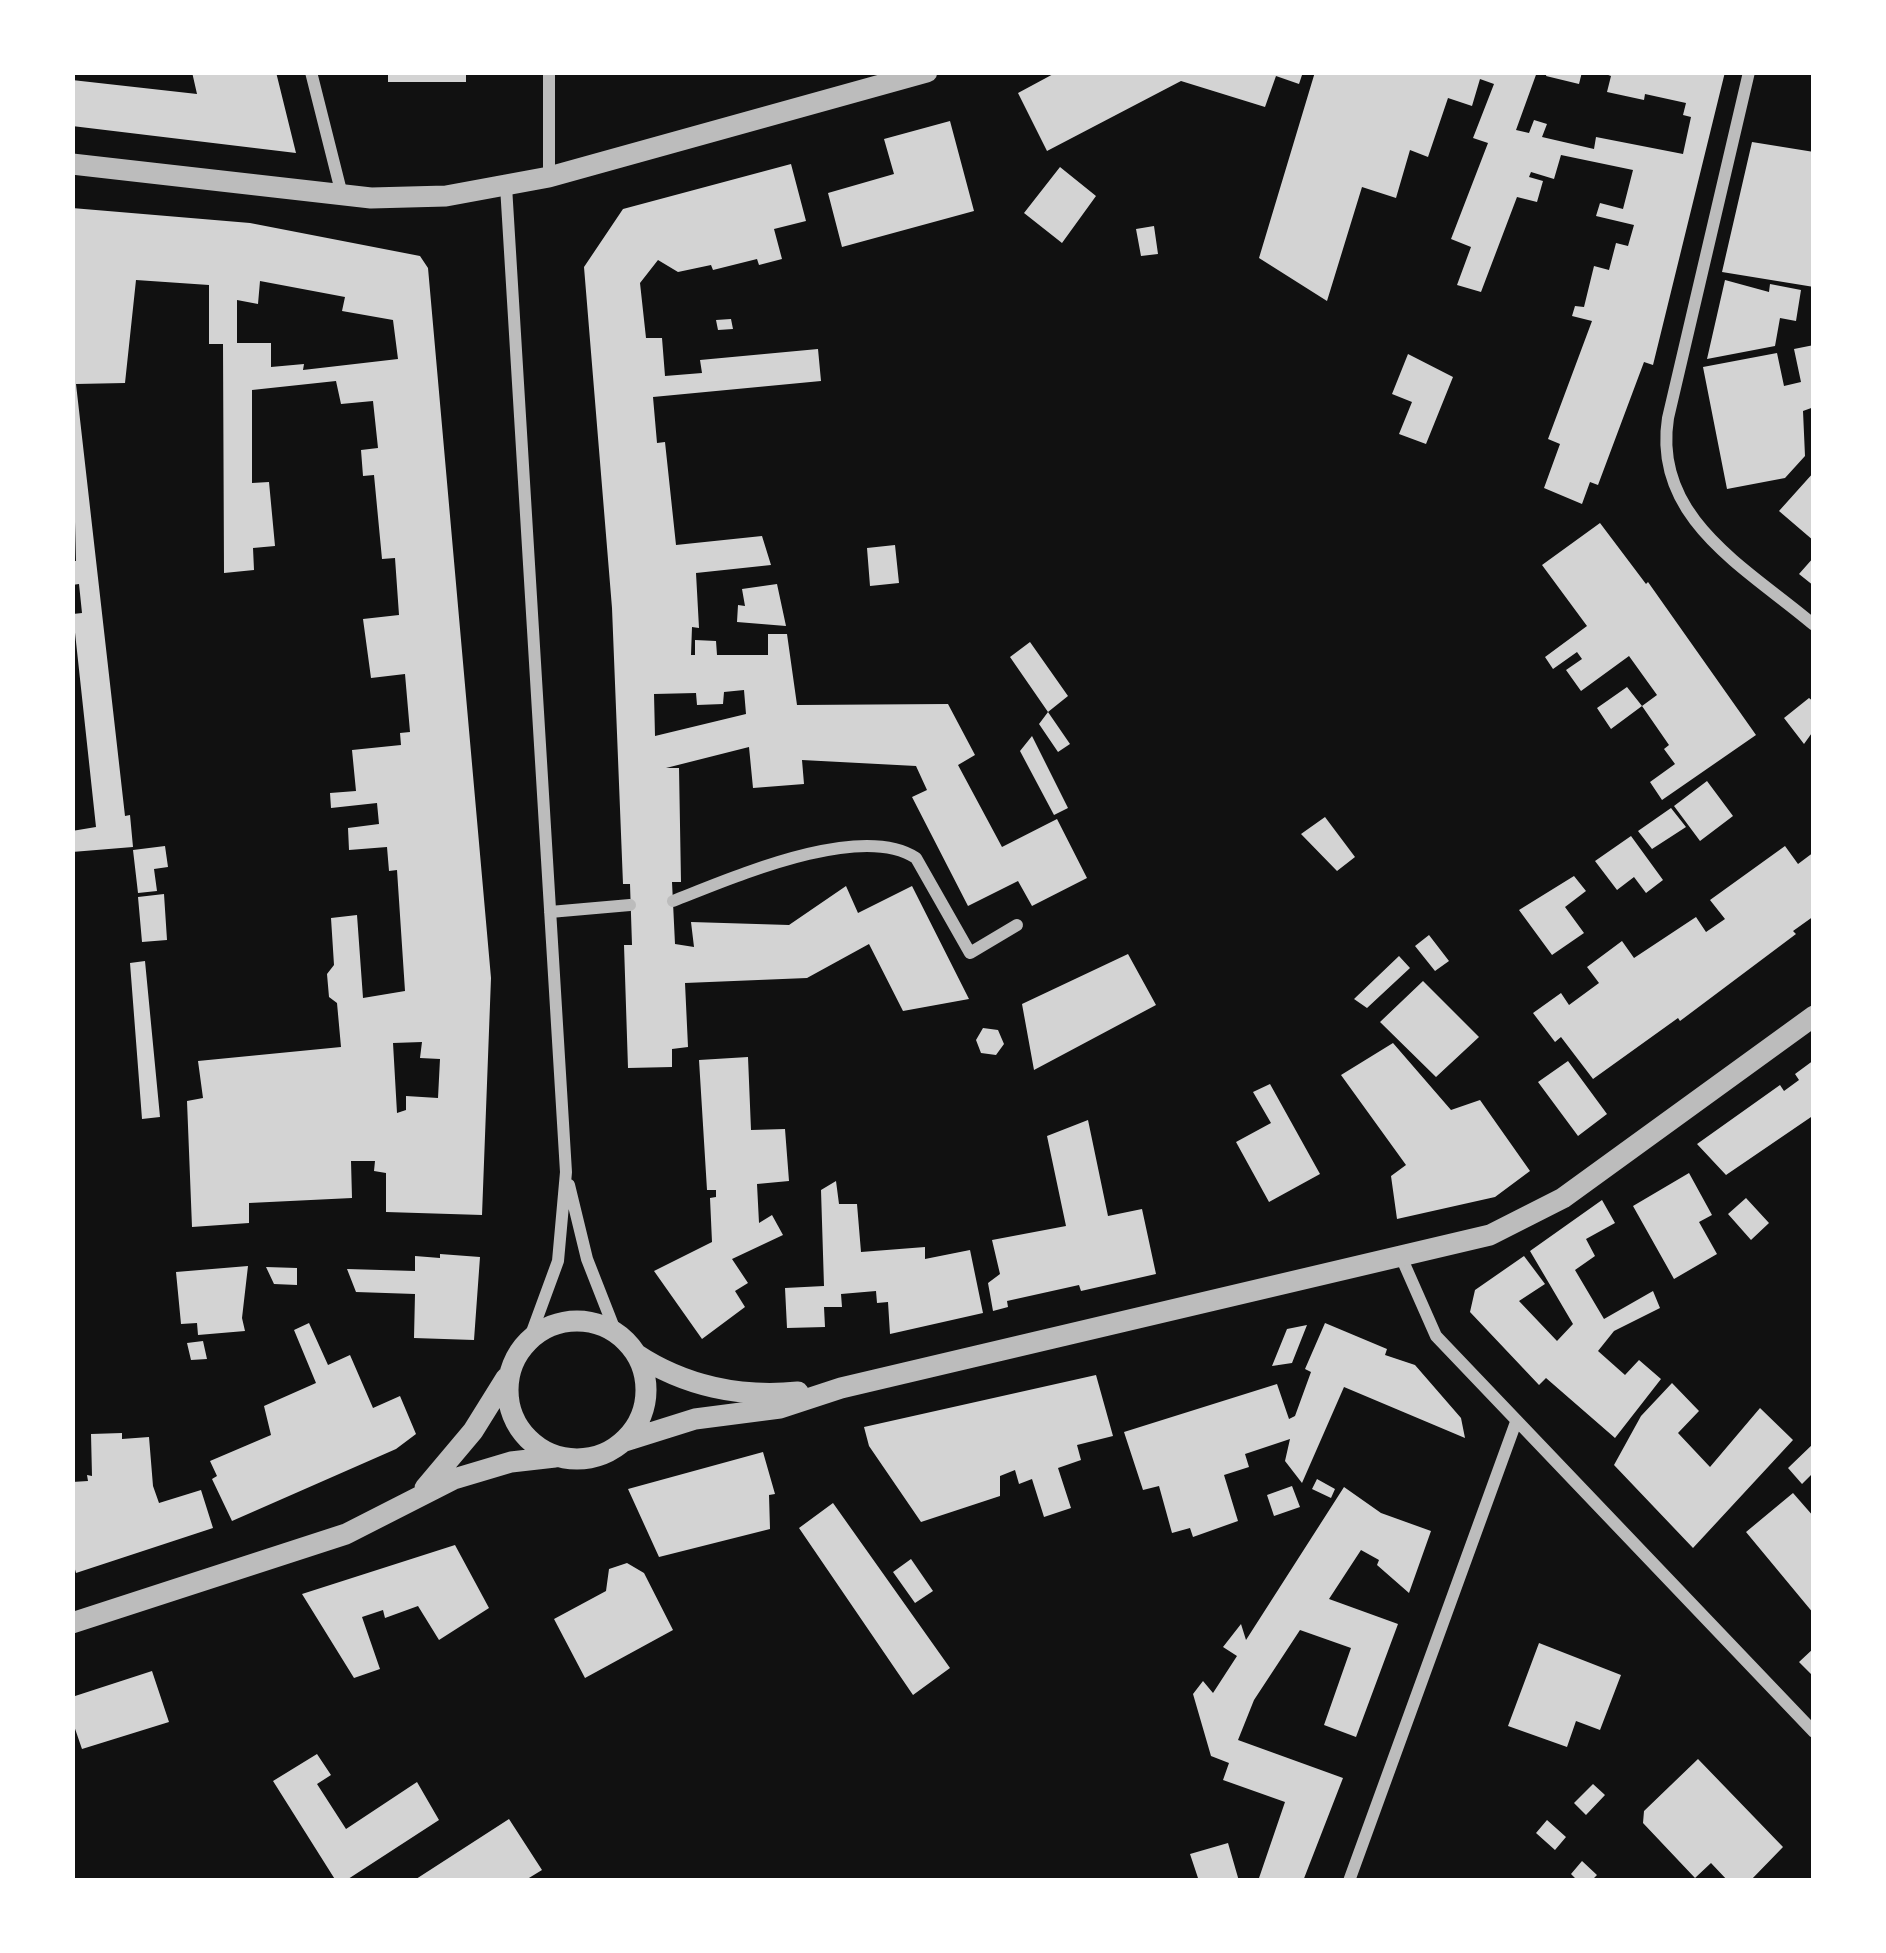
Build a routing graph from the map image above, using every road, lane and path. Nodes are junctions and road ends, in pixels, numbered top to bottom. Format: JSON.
{"nodes":[{"id":1,"x":311,"y":72,"type":"edge"},
{"id":2,"x":550,"y":72,"type":"edge"},
{"id":3,"x":927,"y":72,"type":"edge"},
{"id":4,"x":1749,"y":72,"type":"edge"},
{"id":5,"x":72,"y":164,"type":"edge"},
{"id":6,"x":549,"y":177,"type":"junction"},
{"id":7,"x":506,"y":186,"type":"junction"},
{"id":8,"x":342,"y":195,"type":"junction"},
{"id":9,"x":1814,"y":625,"type":"edge"},
{"id":10,"x":674,"y":901,"type":"dead end"},
{"id":11,"x":630,"y":905,"type":"dead end"},
{"id":12,"x":550,"y":912,"type":"junction"},
{"id":13,"x":1017,"y":926,"type":"dead end"},
{"id":14,"x":1814,"y":1016,"type":"edge"},
{"id":15,"x":566,"y":1172,"type":"junction"},
{"id":16,"x":1402,"y":1259,"type":"junction"},
{"id":17,"x":616,"y":1333,"type":"junction"},
{"id":18,"x":529,"y":1340,"type":"junction"},
{"id":19,"x":636,"y":1354,"type":"junction"},
{"id":20,"x":510,"y":1372,"type":"junction"},
{"id":21,"x":841,"y":1388,"type":"junction"},
{"id":22,"x":1516,"y":1422,"type":"junction"},
{"id":23,"x":625,"y":1441,"type":"junction"},
{"id":24,"x":554,"y":1456,"type":"junction"},
{"id":25,"x":421,"y":1493,"type":"junction"},
{"id":26,"x":72,"y":1623,"type":"edge"},
{"id":27,"x":1814,"y":1732,"type":"edge"},
{"id":28,"x":1348,"y":1881,"type":"edge"}],
"edges":[{"from":1,"to":8,"type":"street"},
{"from":2,"to":6,"type":"street"},
{"from":3,"to":6,"type":"street"},
{"from":4,"to":9,"type":"street"},
{"from":5,"to":8,"type":"street"},
{"from":6,"to":7,"type":"street"},
{"from":7,"to":8,"type":"street"},
{"from":7,"to":12,"type":"street"},
{"from":10,"to":13,"type":"street"},
{"from":11,"to":12,"type":"street"},
{"from":12,"to":15,"type":"street"},
{"from":14,"to":16,"type":"street"},
{"from":15,"to":17,"type":"street"},
{"from":15,"to":18,"type":"street"},
{"from":16,"to":21,"type":"street"},
{"from":16,"to":22,"type":"street"},
{"from":17,"to":18,"type":"street"},
{"from":17,"to":19,"type":"street"},
{"from":18,"to":20,"type":"street"},
{"from":19,"to":21,"type":"street"},
{"from":19,"to":23,"type":"street"},
{"from":20,"to":24,"type":"street"},
{"from":20,"to":25,"type":"street"},
{"from":21,"to":23,"type":"street"},
{"from":22,"to":27,"type":"street"},
{"from":22,"to":28,"type":"street"},
{"from":23,"to":24,"type":"street"},
{"from":24,"to":25,"type":"street"},
{"from":25,"to":26,"type":"street"}]}
